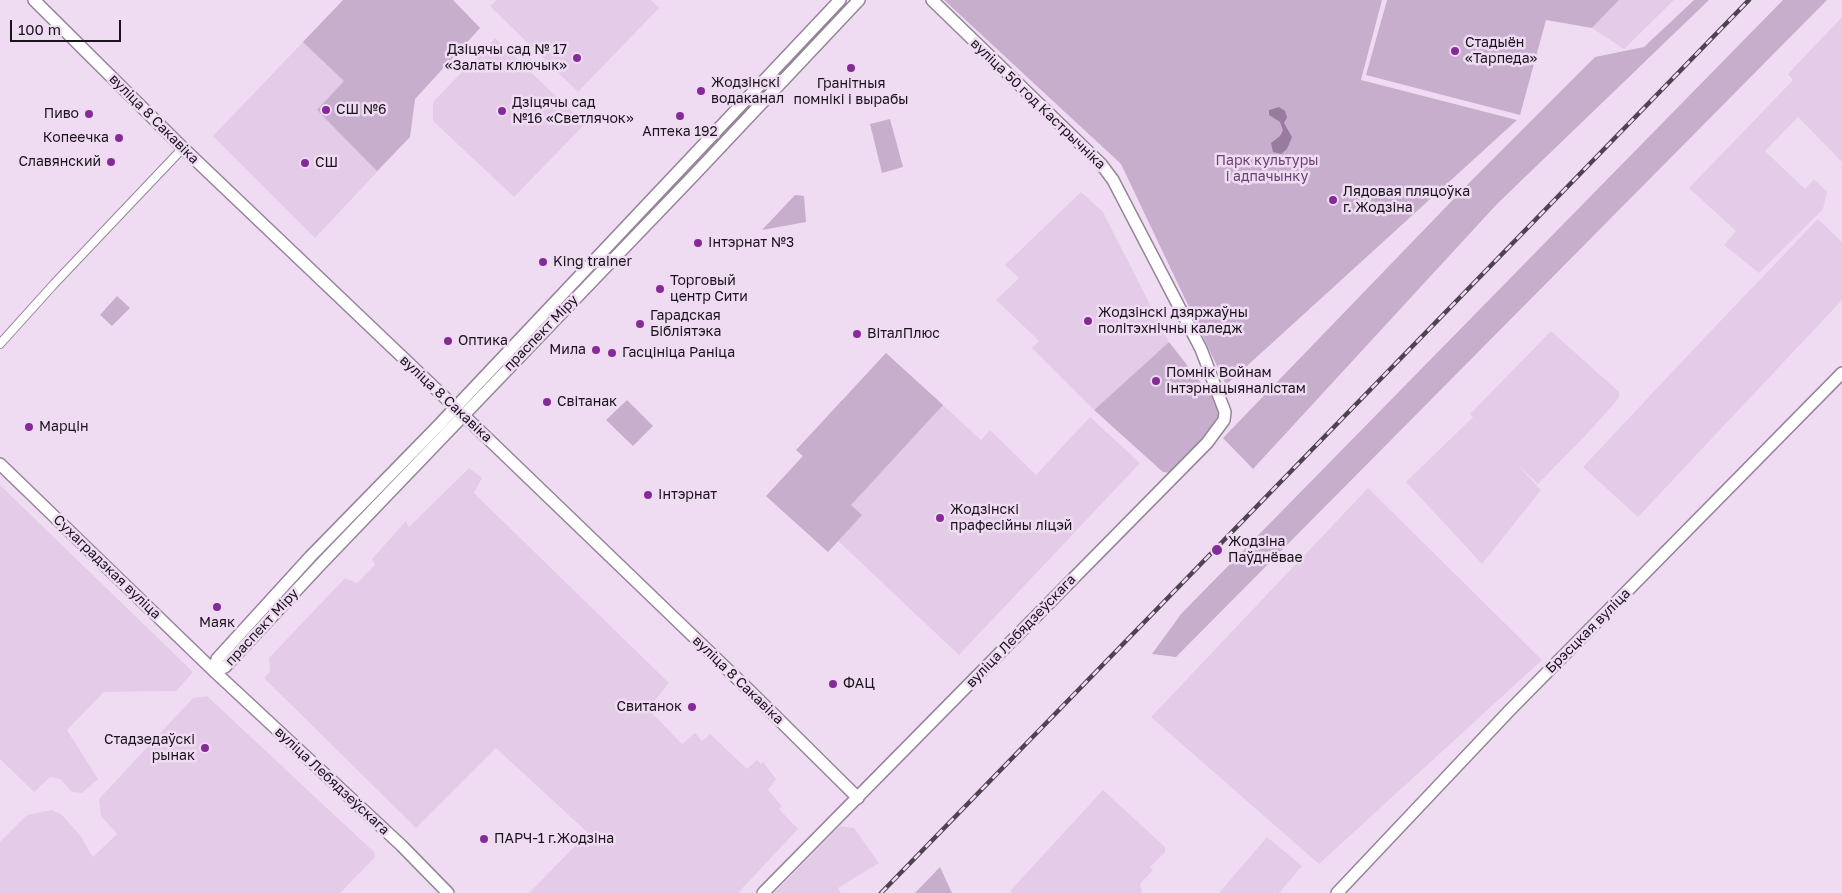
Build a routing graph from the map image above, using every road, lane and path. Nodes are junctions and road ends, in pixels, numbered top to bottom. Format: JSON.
{"nodes":[{"id":1,"x":34,"y":0,"type":"edge"},
{"id":2,"x":840,"y":0,"type":"edge"},
{"id":3,"x":859,"y":0,"type":"edge"},
{"id":4,"x":932,"y":0,"type":"edge"},
{"id":5,"x":713,"y":135,"type":"junction"},
{"id":6,"x":722,"y":144,"type":"junction"},
{"id":7,"x":183,"y":148,"type":"junction"},
{"id":8,"x":588,"y":276,"type":"junction"},
{"id":9,"x":0,"y":344,"type":"edge"},
{"id":10,"x":1201,"y":349,"type":"joint"},
{"id":11,"x":1842,"y":373,"type":"edge"},
{"id":12,"x":455,"y":406,"type":"junction"},
{"id":13,"x":464,"y":415,"type":"junction"},
{"id":14,"x":0,"y":464,"type":"edge"},
{"id":15,"x":325,"y":542,"type":"junction"},
{"id":16,"x":334,"y":550,"type":"junction"},
{"id":17,"x":214,"y":671,"type":"junction"},
{"id":18,"x":858,"y":798,"type":"junction"},
{"id":19,"x":448,"y":893,"type":"edge"},
{"id":20,"x":763,"y":893,"type":"edge"},
{"id":21,"x":1336,"y":893,"type":"edge"}],
"edges":[{"from":1,"to":7,"type":"main road","name":"вуліца 8 Сакавіка"},
{"from":2,"to":5,"type":"main road","name":"праспект Міру"},
{"from":3,"to":6,"type":"main road","name":"праспект Міру"},
{"from":4,"to":10,"type":"main road","name":"вуліца 50 год Кастрычніка"},
{"from":5,"to":6,"type":"main road"},
{"from":5,"to":8,"type":"main road","name":"праспект Міру"},
{"from":6,"to":8,"type":"main road","name":"праспект Міру"},
{"from":7,"to":9,"type":"street"},
{"from":7,"to":12,"type":"main road","name":"вуліца 8 Сакавіка"},
{"from":8,"to":12,"type":"main road","name":"праспект Міру"},
{"from":8,"to":13,"type":"main road","name":"праспект Міру"},
{"from":10,"to":18,"type":"main road","name":"вуліца Лебядзеўскага"},
{"from":11,"to":21,"type":"main road","name":"Брэсцкая вуліца"},
{"from":12,"to":13,"type":"main road","name":"вуліца 8 Сакавіка"},
{"from":12,"to":15,"type":"main road","name":"праспект Міру"},
{"from":13,"to":16,"type":"main road","name":"праспект Міру"},
{"from":13,"to":18,"type":"main road","name":"вуліца 8 Сакавіка"},
{"from":14,"to":17,"type":"main road","name":"Сухаградзкая вуліца"},
{"from":15,"to":16,"type":"main road"},
{"from":15,"to":17,"type":"main road","name":"праспект Міру"},
{"from":16,"to":17,"type":"main road","name":"праспект Міру"},
{"from":17,"to":19,"type":"main road","name":"вуліца Лебядзеўскага"},
{"from":18,"to":20,"type":"main road","name":"вуліца Лебядзеўскага"}]}
